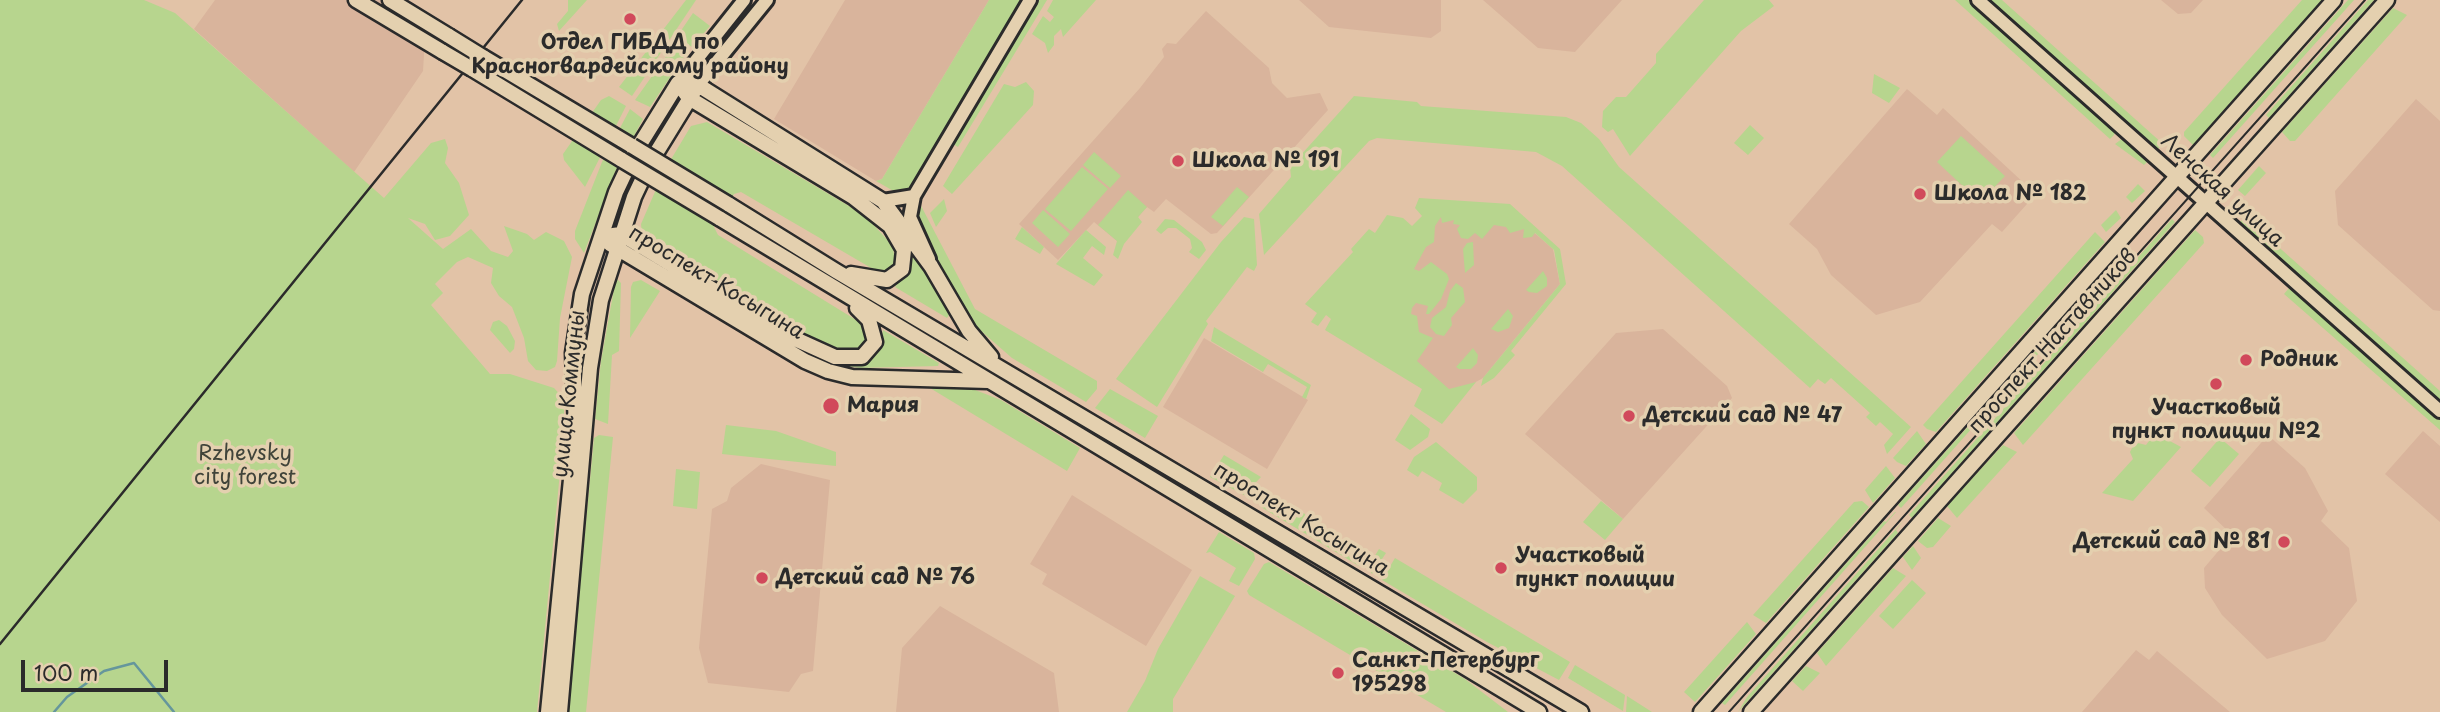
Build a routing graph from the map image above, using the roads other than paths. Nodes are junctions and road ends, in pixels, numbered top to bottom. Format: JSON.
{"nodes":[{"id":1,"x":356,"y":0,"type":"edge"},
{"id":2,"x":390,"y":0,"type":"edge"},
{"id":3,"x":744,"y":0,"type":"edge"},
{"id":4,"x":767,"y":0,"type":"edge"},
{"id":5,"x":1030,"y":0,"type":"edge"},
{"id":6,"x":1978,"y":0,"type":"edge"},
{"id":7,"x":2334,"y":0,"type":"edge"},
{"id":8,"x":2387,"y":0,"type":"edge"},
{"id":9,"x":678,"y":83,"type":"junction"},
{"id":10,"x":698,"y":85,"type":"junction"},
{"id":11,"x":689,"y":98,"type":"junction"},
{"id":12,"x":2177,"y":177,"type":"junction"},
{"id":13,"x":914,"y":196,"type":"junction"},
{"id":14,"x":883,"y":201,"type":"junction"},
{"id":15,"x":2206,"y":203,"type":"junction"},
{"id":16,"x":601,"y":236,"type":"junction"},
{"id":17,"x":618,"y":241,"type":"junction"},
{"id":18,"x":931,"y":266,"type":"junction"},
{"id":19,"x":836,"y":271,"type":"junction"},
{"id":20,"x":828,"y":286,"type":"junction"},
{"id":21,"x":999,"y":366,"type":"junction"},
{"id":22,"x":990,"y":382,"type":"junction"},
{"id":23,"x":2440,"y":411,"type":"edge"},
{"id":24,"x":548,"y":712,"type":"edge"},
{"id":25,"x":559,"y":712,"type":"edge"},
{"id":26,"x":1539,"y":712,"type":"edge"},
{"id":27,"x":1581,"y":712,"type":"edge"},
{"id":28,"x":1701,"y":712,"type":"edge"},
{"id":29,"x":1751,"y":712,"type":"edge"}],
"edges":[{"from":1,"to":20,"type":"main road","name":"проспект Косыгина","bridge":true},
{"from":2,"to":19,"type":"main road","name":"проспект Косыгина","bridge":true},
{"from":3,"to":9,"type":"street","name":"улица Коммуны"},
{"from":4,"to":10,"type":"street","name":"улица Коммуны"},
{"from":5,"to":13,"type":"street"},
{"from":6,"to":12,"type":"street","name":"Ленская улица"},
{"from":7,"to":12,"type":"main road","name":"проспект Наставников"},
{"from":8,"to":15,"type":"main road","name":"проспект Наставников"},
{"from":9,"to":10,"type":"main road","name":"проспект Косыгина"},
{"from":9,"to":11,"type":"main road","name":"проспект Косыгина"},
{"from":9,"to":16,"type":"main road","name":"улица Коммуны"},
{"from":10,"to":11,"type":"main road","name":"улица Коммуны"},
{"from":10,"to":14,"type":"main road","name":"проспект Косыгина"},
{"from":11,"to":17,"type":"main road","name":"улица Коммуны"},
{"from":11,"to":19,"type":"main road","name":"проспект Косыгина"},
{"from":12,"to":15,"type":"street","name":"Ленская улица"},
{"from":12,"to":28,"type":"main road","name":"проспект Наставников"},
{"from":13,"to":14,"type":"street"},
{"from":13,"to":18,"type":"street"},
{"from":14,"to":18,"type":"main road","name":"проспект Косыгина"},
{"from":15,"to":23,"type":"street","name":"Ленская улица"},
{"from":15,"to":29,"type":"main road","name":"проспект Наставников"},
{"from":16,"to":17,"type":"main road","name":"проспект Косыгина"},
{"from":16,"to":24,"type":"main road","name":"улица Коммуны"},
{"from":17,"to":20,"type":"main road","name":"проспект Косыгина"},
{"from":17,"to":22,"type":"main road","name":"проспект Косыгина"},
{"from":17,"to":25,"type":"main road","name":"улица Коммуны"},
{"from":18,"to":21,"type":"main road","name":"проспект Косыгина"},
{"from":19,"to":21,"type":"main road","name":"проспект Косыгина"},
{"from":20,"to":22,"type":"main road","name":"проспект Косыгина"},
{"from":21,"to":27,"type":"main road","name":"проспект Косыгина"},
{"from":22,"to":26,"type":"main road","name":"проспект Косыгина"}]}
